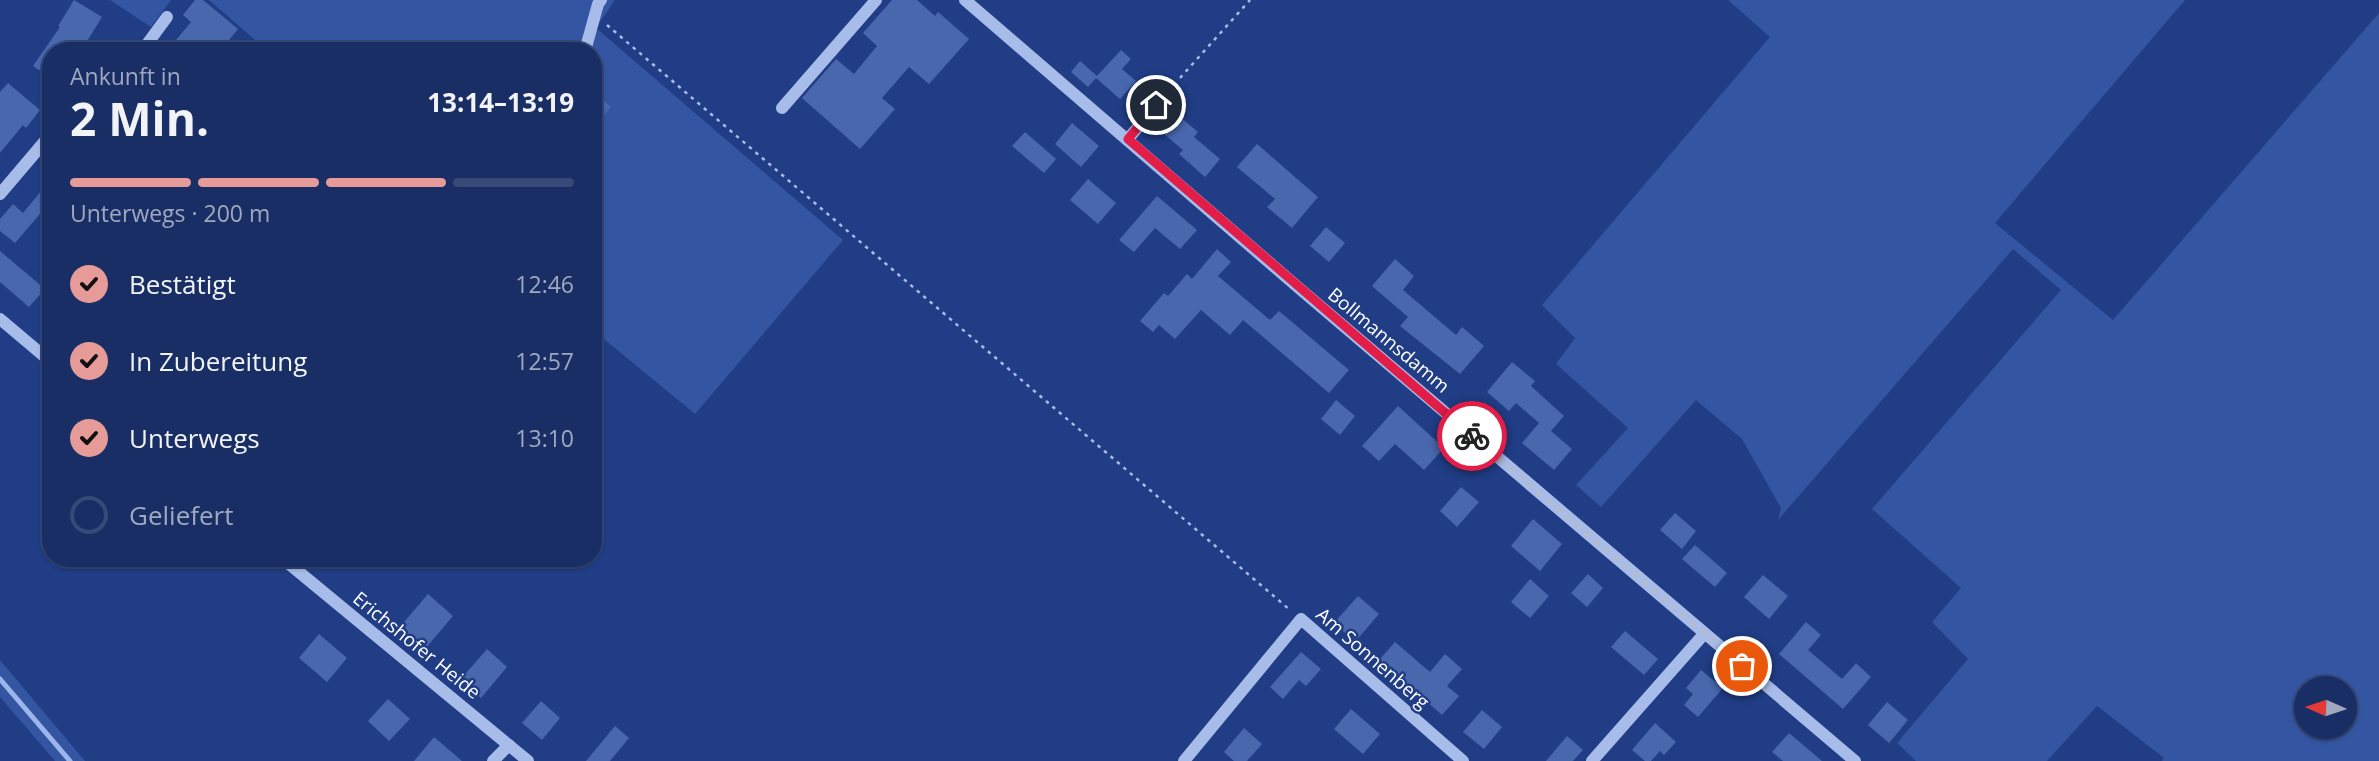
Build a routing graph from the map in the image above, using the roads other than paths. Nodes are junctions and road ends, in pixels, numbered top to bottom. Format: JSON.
{"nodes":[{"id":1,"x":601,"y":0,"type":"edge"},
{"id":2,"x":876,"y":0,"type":"edge"},
{"id":3,"x":965,"y":0,"type":"edge"},
{"id":4,"x":167,"y":17,"type":"dead end"},
{"id":5,"x":149,"y":42,"type":"edge"},
{"id":6,"x":588,"y":42,"type":"edge"},
{"id":7,"x":1171,"y":88,"type":"road end"},
{"id":8,"x":782,"y":108,"type":"dead end"},
{"id":9,"x":1128,"y":139,"type":"junction"},
{"id":10,"x":42,"y":145,"type":"edge"},
{"id":11,"x":0,"y":194,"type":"edge"},
{"id":12,"x":0,"y":319,"type":"edge"},
{"id":13,"x":42,"y":354,"type":"edge"},
{"id":14,"x":293,"y":567,"type":"edge"},
{"id":15,"x":1704,"y":634,"type":"junction"},
{"id":16,"x":509,"y":745,"type":"junction"},
{"id":17,"x":493,"y":761,"type":"edge"},
{"id":18,"x":528,"y":761,"type":"edge"},
{"id":19,"x":1184,"y":761,"type":"edge"},
{"id":20,"x":1463,"y":761,"type":"edge"},
{"id":21,"x":1592,"y":761,"type":"edge"},
{"id":22,"x":1855,"y":761,"type":"edge"}],
"edges":[{"from":1,"to":6,"type":"street"},
{"from":2,"to":8,"type":"street"},
{"from":3,"to":9,"type":"street","name":"Bollmannsdamm"},
{"from":4,"to":5,"type":"street"},
{"from":7,"to":9,"type":"street"},
{"from":9,"to":15,"type":"street","name":"Bollmannsdamm"},
{"from":10,"to":11,"type":"street"},
{"from":12,"to":13,"type":"street"},
{"from":14,"to":16,"type":"street","name":"Erichshofer Heide"},
{"from":15,"to":21,"type":"street"},
{"from":15,"to":22,"type":"street","name":"Bollmannsdamm"},
{"from":16,"to":17,"type":"street"},
{"from":16,"to":18,"type":"street","name":"Erichshofer Heide"},
{"from":19,"to":20,"type":"street","name":"Am Sonnenberg"}]}
